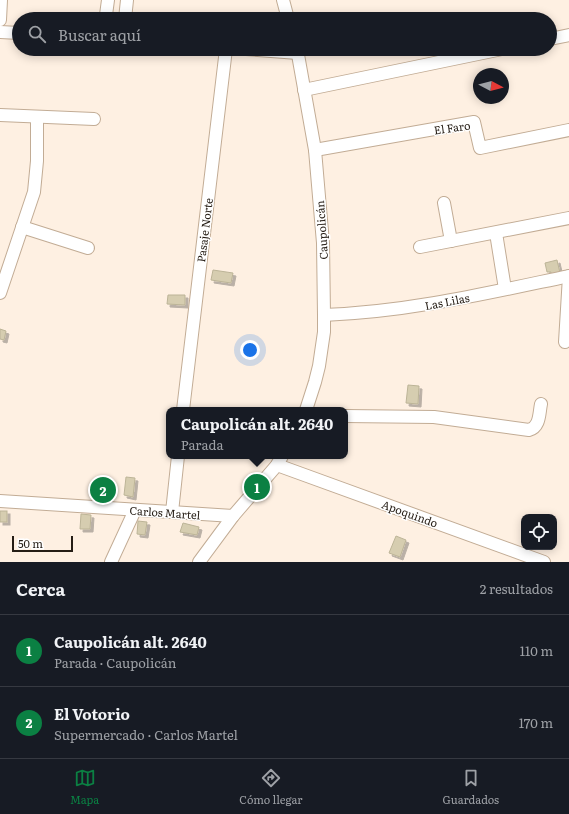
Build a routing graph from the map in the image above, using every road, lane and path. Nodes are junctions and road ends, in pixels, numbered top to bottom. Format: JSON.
{"nodes":[{"id":1,"x":1,"y":0,"type":"edge"},
{"id":2,"x":108,"y":0,"type":"edge"},
{"id":3,"x":127,"y":0,"type":"edge"},
{"id":4,"x":283,"y":0,"type":"edge"},
{"id":5,"x":106,"y":12,"type":"edge"},
{"id":6,"x":126,"y":12,"type":"edge"},
{"id":7,"x":286,"y":12,"type":"edge"},
{"id":8,"x":0,"y":20,"type":"edge"},
{"id":9,"x":0,"y":32,"type":"edge"},
{"id":10,"x":12,"y":33,"type":"edge"},
{"id":11,"x":569,"y":35,"type":"edge"},
{"id":12,"x":557,"y":38,"type":"edge"},
{"id":13,"x":225,"y":56,"type":"edge"},
{"id":14,"x":298,"y":56,"type":"edge"},
{"id":15,"x":468,"y":56,"type":"edge"},
{"id":16,"x":304,"y":90,"type":"junction"},
{"id":17,"x":0,"y":115,"type":"edge"},
{"id":18,"x":38,"y":118,"type":"junction"},
{"id":19,"x":94,"y":119,"type":"dead end"},
{"id":20,"x":569,"y":130,"type":"edge"},
{"id":21,"x":315,"y":150,"type":"junction"},
{"id":22,"x":444,"y":203,"type":"dead end"},
{"id":23,"x":569,"y":218,"type":"edge"},
{"id":24,"x":22,"y":227,"type":"junction"},
{"id":25,"x":496,"y":233,"type":"junction"},
{"id":26,"x":451,"y":241,"type":"junction"},
{"id":27,"x":420,"y":247,"type":"dead end"},
{"id":28,"x":88,"y":248,"type":"dead end"},
{"id":29,"x":4,"y":267,"type":"edge"},
{"id":30,"x":569,"y":276,"type":"edge"},
{"id":31,"x":505,"y":289,"type":"junction"},
{"id":32,"x":0,"y":293,"type":"edge"},
{"id":33,"x":324,"y":315,"type":"junction"},
{"id":34,"x":565,"y":342,"type":"dead end"},
{"id":35,"x":541,"y":404,"type":"dead end"},
{"id":36,"x":183,"y":407,"type":"edge"},
{"id":37,"x":307,"y":407,"type":"edge"},
{"id":38,"x":348,"y":416,"type":"edge"},
{"id":39,"x":178,"y":459,"type":"edge"},
{"id":40,"x":280,"y":460,"type":"edge"},
{"id":41,"x":0,"y":501,"type":"edge"},
{"id":42,"x":135,"y":510,"type":"junction"},
{"id":43,"x":172,"y":512,"type":"junction"},
{"id":44,"x":233,"y":516,"type":"junction"},
{"id":45,"x":520,"y":558,"type":"edge"},
{"id":46,"x":111,"y":562,"type":"edge"},
{"id":47,"x":199,"y":562,"type":"edge"},
{"id":48,"x":544,"y":562,"type":"edge"}],
"edges":[{"from":1,"to":8,"type":"street"},
{"from":2,"to":5,"type":"street"},
{"from":3,"to":6,"type":"street"},
{"from":4,"to":7,"type":"street"},
{"from":9,"to":10,"type":"street"},
{"from":11,"to":12,"type":"street"},
{"from":13,"to":36,"type":"street","name":"Pasaje Norte"},
{"from":14,"to":16,"type":"street","name":"Caupolicán"},
{"from":15,"to":16,"type":"street"},
{"from":16,"to":21,"type":"street","name":"Caupolicán"},
{"from":17,"to":18,"type":"street"},
{"from":18,"to":19,"type":"street"},
{"from":18,"to":24,"type":"street"},
{"from":20,"to":21,"type":"street","name":"El Faro"},
{"from":21,"to":33,"type":"street","name":"Caupolicán"},
{"from":22,"to":26,"type":"street"},
{"from":23,"to":25,"type":"street"},
{"from":24,"to":28,"type":"street"},
{"from":24,"to":29,"type":"street"},
{"from":25,"to":26,"type":"street"},
{"from":25,"to":31,"type":"street"},
{"from":26,"to":27,"type":"street"},
{"from":29,"to":32,"type":"street"},
{"from":30,"to":31,"type":"street","name":"Las Lilas"},
{"from":30,"to":34,"type":"street"},
{"from":31,"to":33,"type":"street","name":"Las Lilas"},
{"from":33,"to":37,"type":"street","name":"Caupolicán"},
{"from":35,"to":38,"type":"street"},
{"from":39,"to":43,"type":"street"},
{"from":40,"to":44,"type":"street"},
{"from":40,"to":45,"type":"street","name":"Apoquindo"},
{"from":41,"to":42,"type":"street","name":"Carlos Martel"},
{"from":42,"to":43,"type":"street","name":"Carlos Martel"},
{"from":42,"to":46,"type":"street"},
{"from":43,"to":44,"type":"street","name":"Carlos Martel"},
{"from":44,"to":47,"type":"street"},
{"from":45,"to":48,"type":"street","name":"Apoquindo"}]}
